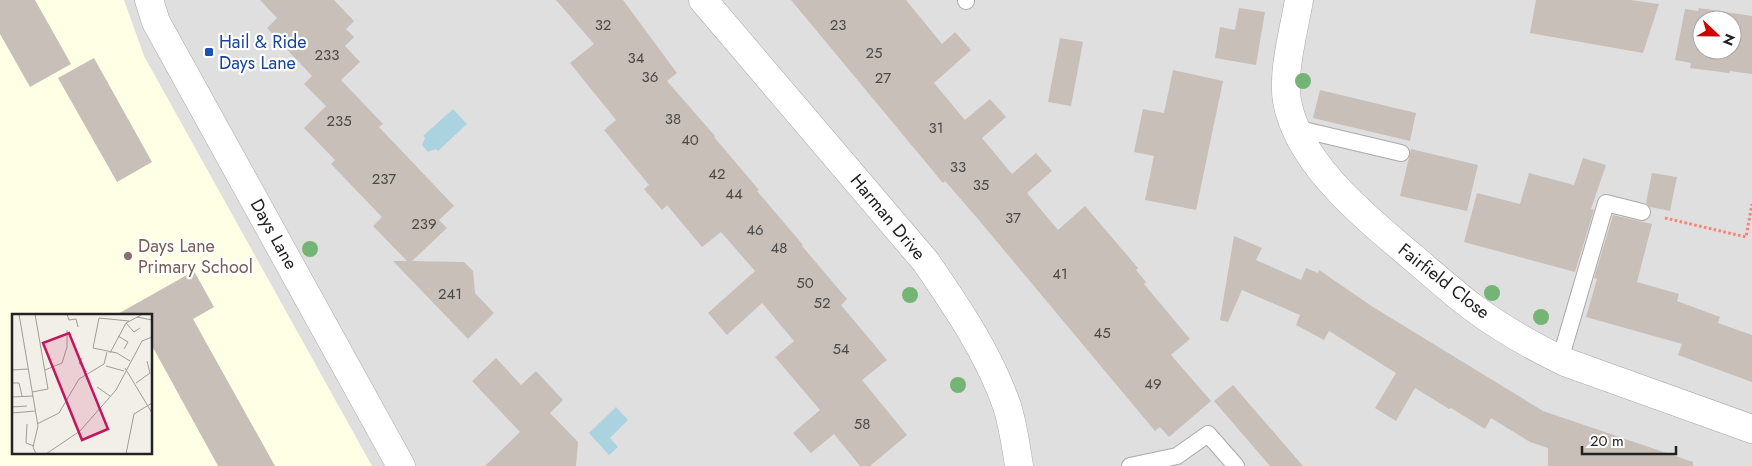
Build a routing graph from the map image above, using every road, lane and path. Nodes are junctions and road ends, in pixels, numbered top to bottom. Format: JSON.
{"nodes":[{"id":1,"x":149,"y":0,"type":"edge"},
{"id":2,"x":703,"y":0,"type":"edge"},
{"id":3,"x":1299,"y":0,"type":"edge"},
{"id":4,"x":1295,"y":128,"type":"junction"},
{"id":5,"x":1401,"y":153,"type":"dead end"},
{"id":6,"x":1752,"y":204,"type":"edge"},
{"id":7,"x":1642,"y":212,"type":"joint"},
{"id":8,"x":1560,"y":360,"type":"junction"},
{"id":9,"x":1752,"y":429,"type":"edge"},
{"id":10,"x":401,"y":466,"type":"edge"},
{"id":11,"x":1019,"y":466,"type":"edge"},
{"id":12,"x":1130,"y":466,"type":"edge"},
{"id":13,"x":1236,"y":466,"type":"edge"}],
"edges":[{"from":1,"to":10,"type":"street","name":"Days Lane"},
{"from":2,"to":11,"type":"street","name":"Harman Drive"},
{"from":3,"to":4,"type":"street","name":"Fairfield Close"},
{"from":4,"to":5,"type":"lane"},
{"from":4,"to":8,"type":"street","name":"Fairfield Close"},
{"from":6,"to":7,"type":"path"},
{"from":7,"to":8,"type":"lane"},
{"from":8,"to":9,"type":"street","name":"Fairfield Close"},
{"from":12,"to":13,"type":"lane"}]}
